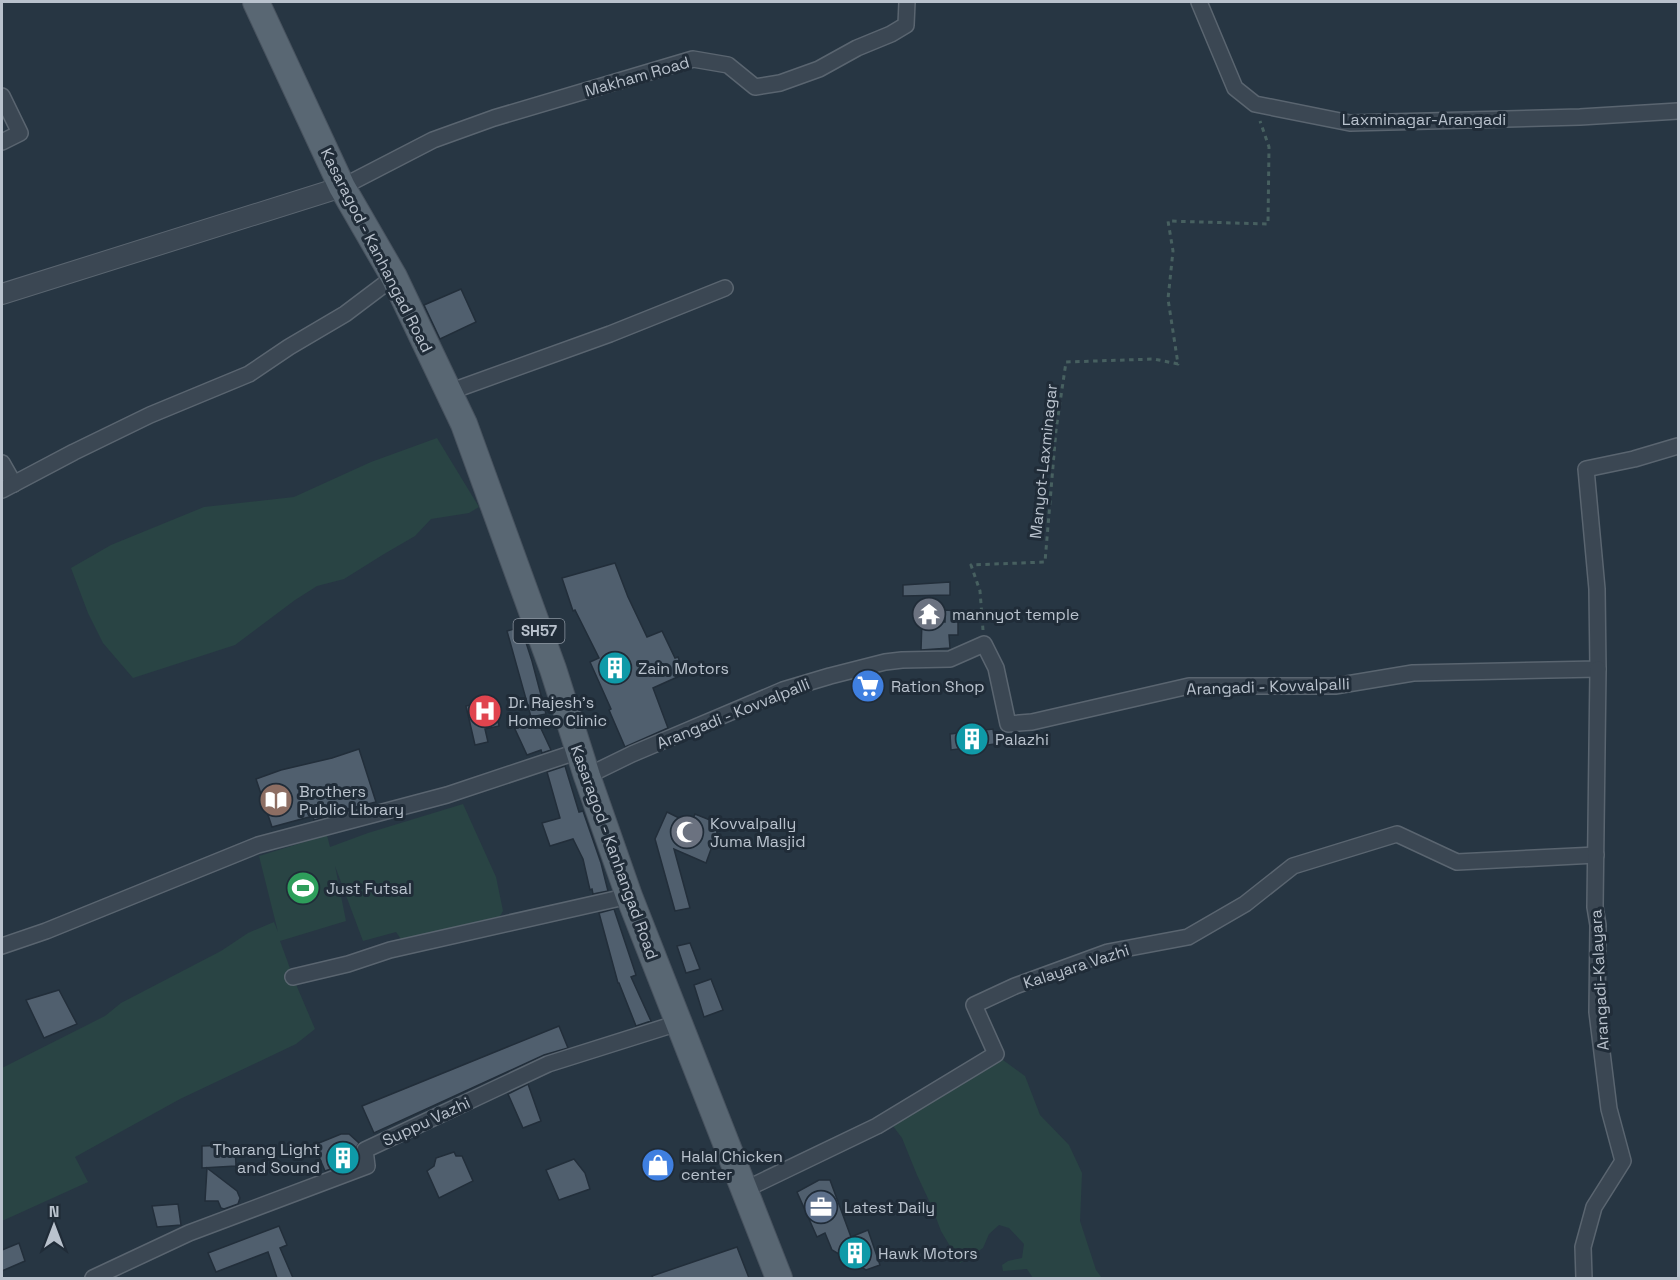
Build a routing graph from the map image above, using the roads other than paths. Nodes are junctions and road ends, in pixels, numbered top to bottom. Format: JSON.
{"nodes":[{"id":1,"x":256,"y":2,"type":"edge"},
{"id":2,"x":907,"y":2,"type":"edge"},
{"id":3,"x":1199,"y":2,"type":"edge"},
{"id":4,"x":2,"y":96,"type":"edge"},
{"id":5,"x":1678,"y":111,"type":"edge"},
{"id":6,"x":2,"y":142,"type":"edge"},
{"id":7,"x":342,"y":187,"type":"junction"},
{"id":8,"x":394,"y":277,"type":"junction"},
{"id":9,"x":725,"y":288,"type":"dead end"},
{"id":10,"x":2,"y":294,"type":"edge"},
{"id":11,"x":449,"y":392,"type":"junction"},
{"id":12,"x":1678,"y":446,"type":"edge"},
{"id":13,"x":2,"y":463,"type":"edge"},
{"id":14,"x":8,"y":487,"type":"edge"},
{"id":15,"x":1598,"y":669,"type":"junction"},
{"id":16,"x":579,"y":751,"type":"junction"},
{"id":17,"x":586,"y":776,"type":"junction"},
{"id":18,"x":1596,"y":855,"type":"junction"},
{"id":19,"x":629,"y":896,"type":"junction"},
{"id":20,"x":2,"y":946,"type":"edge"},
{"id":21,"x":293,"y":977,"type":"dead end"},
{"id":22,"x":678,"y":1023,"type":"junction"},
{"id":23,"x":744,"y":1190,"type":"junction"},
{"id":24,"x":93,"y":1278,"type":"edge"},
{"id":25,"x":779,"y":1278,"type":"edge"},
{"id":26,"x":1584,"y":1278,"type":"edge"}],
"edges":[{"from":1,"to":7,"type":"main road","name":"Kasaragod - Kanhangad Road","number":"SH57"},
{"from":2,"to":7,"type":"street","name":"Makham Road"},
{"from":3,"to":5,"type":"street","name":"Laxminagar-Arangadi"},
{"from":4,"to":6,"type":"street"},
{"from":7,"to":8,"type":"main road","name":"Kasaragod - Kanhangad Road","number":"SH57"},
{"from":7,"to":10,"type":"street"},
{"from":8,"to":11,"type":"main road","name":"Kasaragod - Kanhangad Road","number":"SH57"},
{"from":8,"to":14,"type":"street"},
{"from":9,"to":11,"type":"street"},
{"from":11,"to":16,"type":"main road","name":"Kasaragod - Kanhangad Road","number":"SH57"},
{"from":12,"to":15,"type":"street"},
{"from":13,"to":14,"type":"street"},
{"from":15,"to":17,"type":"street","name":"Arangadi - Kovvalpalli"},
{"from":15,"to":18,"type":"street","name":"Arangadi-Kalayara"},
{"from":16,"to":17,"type":"main road","name":"Kasaragod - Kanhangad Road","number":"SH57"},
{"from":16,"to":20,"type":"street"},
{"from":17,"to":19,"type":"main road","name":"Kasaragod - Kanhangad Road","number":"SH57"},
{"from":18,"to":23,"type":"street","name":"Kalayara Vazhi"},
{"from":18,"to":26,"type":"street","name":"Arangadi-Kalayara"},
{"from":19,"to":21,"type":"street"},
{"from":19,"to":22,"type":"main road","name":"Kasaragod - Kanhangad Road","number":"SH57"},
{"from":22,"to":23,"type":"main road","name":"Kasaragod - Kanhangad Road","number":"SH57"},
{"from":22,"to":24,"type":"street","name":"Suppu Vazhi"},
{"from":23,"to":25,"type":"main road","name":"Kasaragod - Kanhangad Road","number":"SH57"}]}
